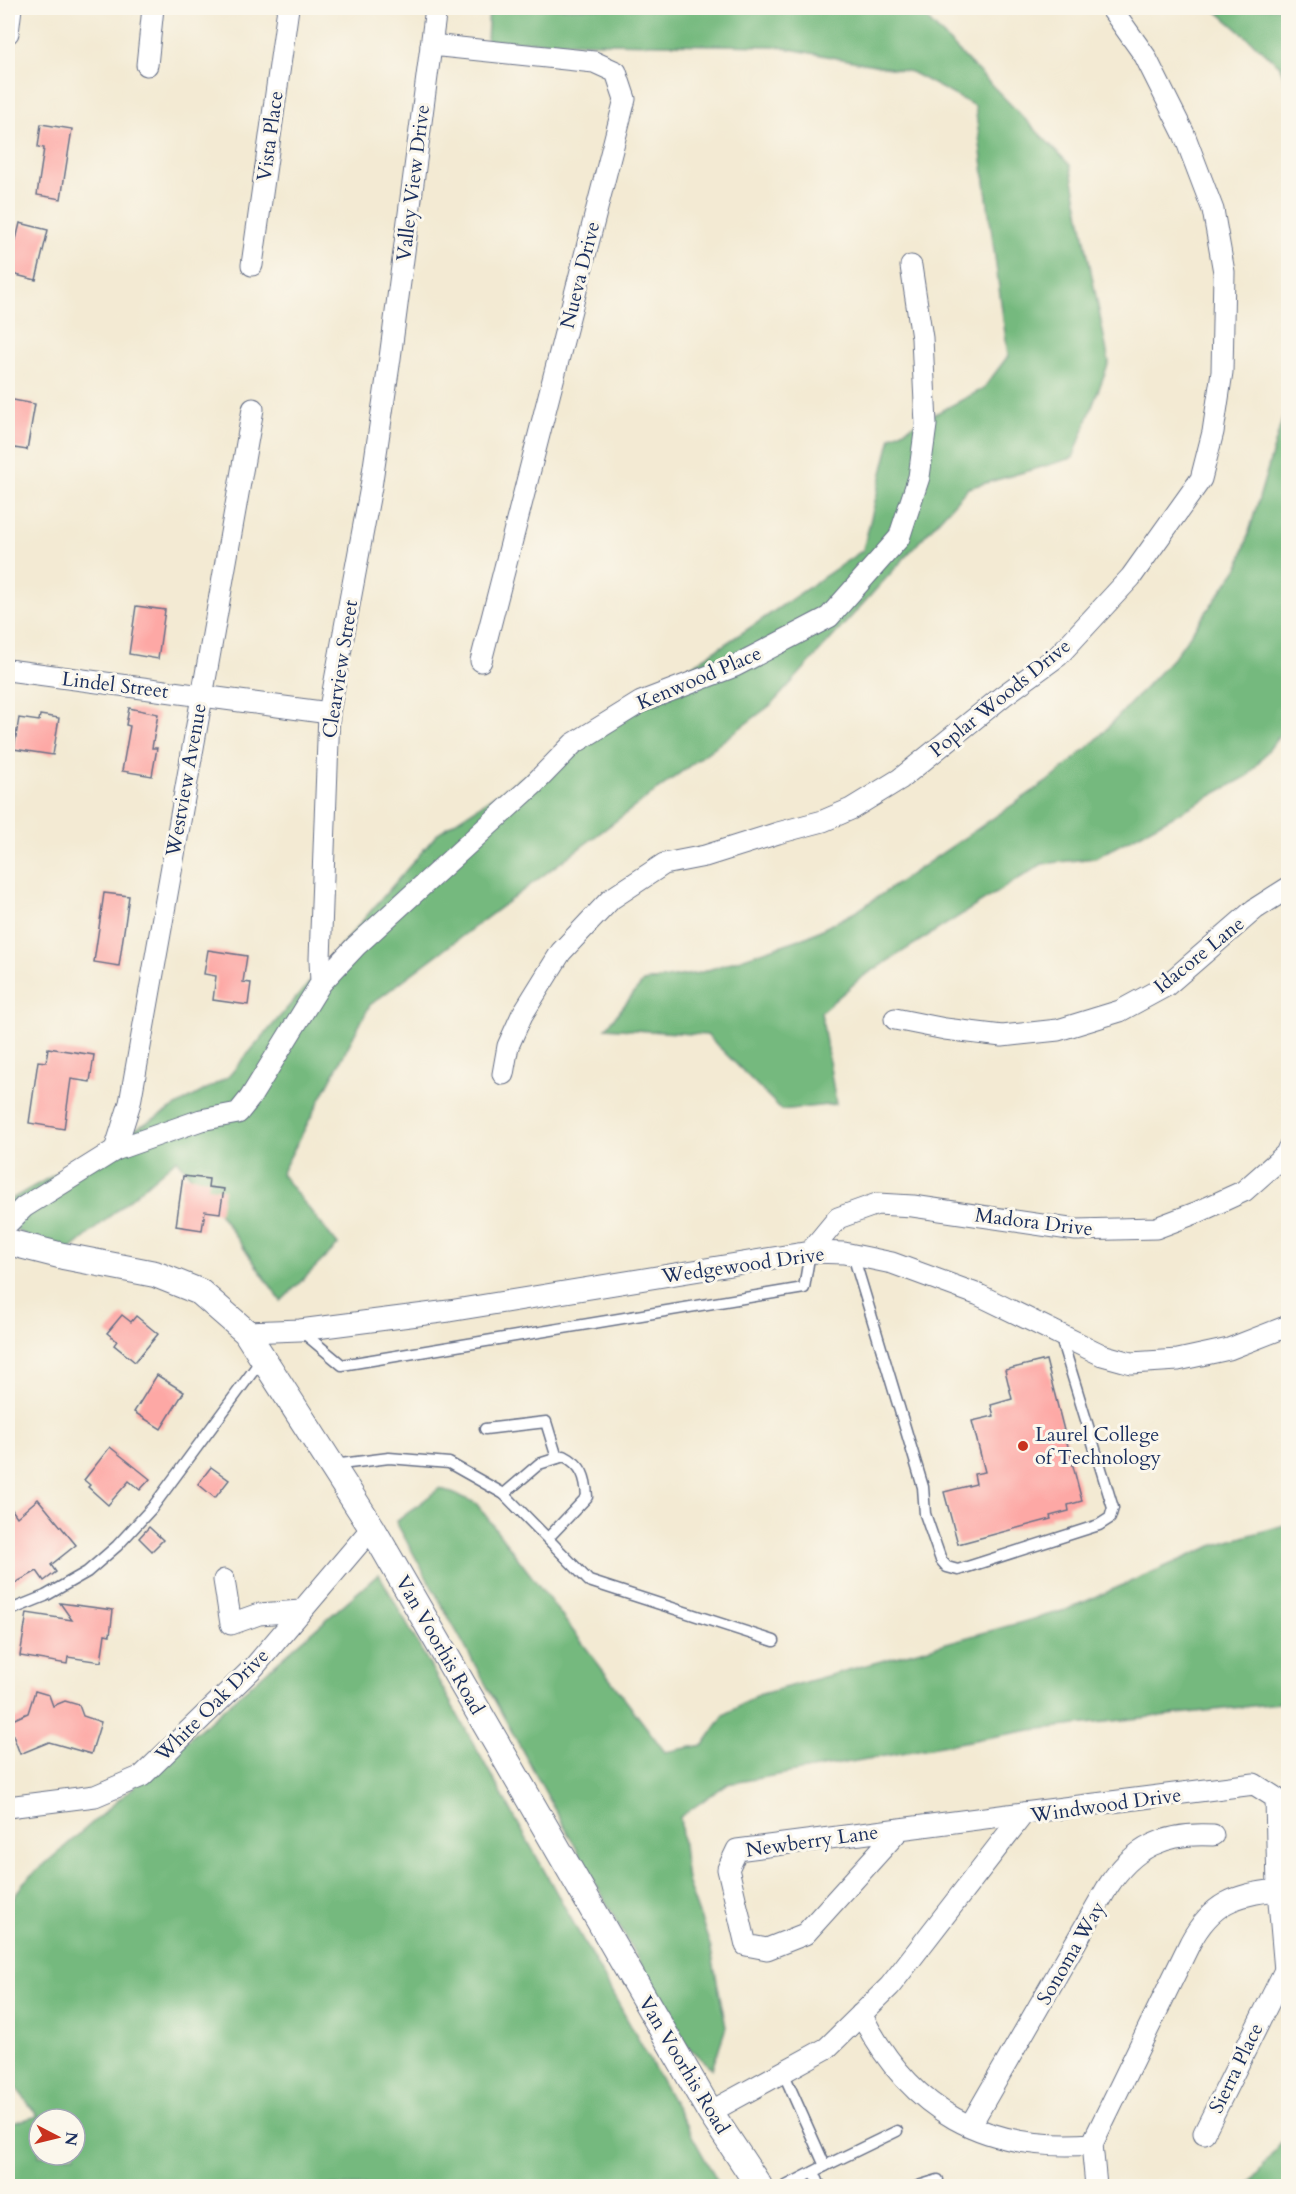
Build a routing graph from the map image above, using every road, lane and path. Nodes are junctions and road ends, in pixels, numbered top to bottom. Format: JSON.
{"nodes":[{"id":1,"x":11,"y":8,"type":"edge"},
{"id":2,"x":153,"y":8,"type":"edge"},
{"id":3,"x":288,"y":8,"type":"edge"},
{"id":4,"x":436,"y":8,"type":"edge"},
{"id":5,"x":1111,"y":8,"type":"edge"},
{"id":6,"x":8,"y":33,"type":"edge"},
{"id":7,"x":431,"y":45,"type":"junction"},
{"id":8,"x":147,"y":65,"type":"dead end"},
{"id":9,"x":252,"y":265,"type":"dead end"},
{"id":10,"x":911,"y":266,"type":"dead end"},
{"id":11,"x":390,"y":358,"type":"joint"},
{"id":12,"x":253,"y":409,"type":"dead end"},
{"id":13,"x":480,"y":661,"type":"dead end"},
{"id":14,"x":8,"y":670,"type":"edge"},
{"id":15,"x":201,"y":695,"type":"junction"},
{"id":16,"x":329,"y":713,"type":"junction"},
{"id":17,"x":1288,"y":888,"type":"edge"},
{"id":18,"x":321,"y":983,"type":"junction"},
{"id":19,"x":895,"y":1019,"type":"dead end"},
{"id":20,"x":503,"y":1074,"type":"dead end"},
{"id":21,"x":1288,"y":1149,"type":"edge"},
{"id":22,"x":115,"y":1150,"type":"junction"},
{"id":23,"x":8,"y":1223,"type":"edge"},
{"id":24,"x":8,"y":1242,"type":"edge"},
{"id":25,"x":810,"y":1252,"type":"junction"},
{"id":26,"x":853,"y":1254,"type":"junction"},
{"id":27,"x":1288,"y":1326,"type":"edge"},
{"id":28,"x":300,"y":1330,"type":"junction"},
{"id":29,"x":246,"y":1332,"type":"junction"},
{"id":30,"x":1060,"y":1335,"type":"junction"},
{"id":31,"x":262,"y":1358,"type":"junction"},
{"id":32,"x":485,"y":1429,"type":"dead end"},
{"id":33,"x":557,"y":1458,"type":"junction"},
{"id":34,"x":333,"y":1466,"type":"junction"},
{"id":35,"x":504,"y":1494,"type":"junction"},
{"id":36,"x":372,"y":1528,"type":"junction"},
{"id":37,"x":548,"y":1538,"type":"junction"},
{"id":38,"x":224,"y":1580,"type":"dead end"},
{"id":39,"x":8,"y":1611,"type":"edge"},
{"id":40,"x":301,"y":1611,"type":"junction"},
{"id":41,"x":774,"y":1641,"type":"dead end"},
{"id":42,"x":8,"y":1807,"type":"edge"},
{"id":43,"x":1024,"y":1813,"type":"junction"},
{"id":44,"x":900,"y":1829,"type":"junction"},
{"id":45,"x":1213,"y":1835,"type":"dead end"},
{"id":46,"x":1278,"y":1890,"type":"junction"},
{"id":47,"x":1287,"y":1980,"type":"edge"},
{"id":48,"x":861,"y":2014,"type":"junction"},
{"id":49,"x":783,"y":2072,"type":"junction"},
{"id":50,"x":710,"y":2112,"type":"junction"},
{"id":51,"x":970,"y":2126,"type":"junction"},
{"id":52,"x":897,"y":2131,"type":"dead end"},
{"id":53,"x":1204,"y":2133,"type":"dead end"},
{"id":54,"x":1092,"y":2144,"type":"junction"},
{"id":55,"x":825,"y":2166,"type":"junction"},
{"id":56,"x":814,"y":2172,"type":"junction"},
{"id":57,"x":938,"y":2180,"type":"dead end"},
{"id":58,"x":759,"y":2187,"type":"edge"},
{"id":59,"x":786,"y":2187,"type":"edge"},
{"id":60,"x":820,"y":2187,"type":"edge"},
{"id":61,"x":918,"y":2187,"type":"edge"},
{"id":62,"x":1096,"y":2187,"type":"edge"}],
"edges":[{"from":1,"to":6,"type":"street"},
{"from":2,"to":8,"type":"street"},
{"from":3,"to":9,"type":"street","name":"Vista Place"},
{"from":4,"to":7,"type":"street","name":"Valley View Drive"},
{"from":5,"to":20,"type":"street","name":"Poplar Woods Drive"},
{"from":7,"to":11,"type":"street","name":"Valley View Drive"},
{"from":7,"to":13,"type":"street","name":"Nueva Drive"},
{"from":10,"to":18,"type":"street","name":"Kenwood Place"},
{"from":11,"to":16,"type":"street","name":"Clearview Street"},
{"from":12,"to":15,"type":"street","name":"Westview Avenue"},
{"from":14,"to":15,"type":"street","name":"Lindel Street"},
{"from":15,"to":16,"type":"street","name":"Lindel Street"},
{"from":15,"to":22,"type":"street","name":"Westview Avenue"},
{"from":16,"to":18,"type":"street","name":"Clearview Street"},
{"from":17,"to":19,"type":"street","name":"Idacore Lane"},
{"from":18,"to":22,"type":"street","name":"Kenwood Place"},
{"from":21,"to":25,"type":"street","name":"Madora Drive"},
{"from":22,"to":23,"type":"street","name":"Kenwood Place"},
{"from":24,"to":29,"type":"street","name":"Van Voorhis Road"},
{"from":25,"to":26,"type":"street","name":"Wedgewood Drive"},
{"from":25,"to":28,"type":"street","name":"Wedgewood Drive"},
{"from":25,"to":28,"type":"lane"},
{"from":26,"to":30,"type":"street","name":"Wedgewood Drive"},
{"from":26,"to":30,"type":"lane"},
{"from":27,"to":30,"type":"street","name":"Wedgewood Drive"},
{"from":28,"to":29,"type":"street","name":"Wedgewood Drive"},
{"from":29,"to":31,"type":"street","name":"Van Voorhis Road"},
{"from":31,"to":34,"type":"street","name":"Van Voorhis Road"},
{"from":31,"to":39,"type":"lane"},
{"from":32,"to":33,"type":"lane"},
{"from":33,"to":35,"type":"lane"},
{"from":33,"to":37,"type":"lane"},
{"from":34,"to":35,"type":"lane"},
{"from":34,"to":36,"type":"street","name":"Van Voorhis Road"},
{"from":35,"to":37,"type":"lane"},
{"from":36,"to":40,"type":"street","name":"White Oak Drive"},
{"from":36,"to":50,"type":"street","name":"Van Voorhis Road"},
{"from":37,"to":41,"type":"lane"},
{"from":38,"to":40,"type":"street"},
{"from":40,"to":42,"type":"street","name":"White Oak Drive"},
{"from":43,"to":44,"type":"street","name":"Newberry Lane"},
{"from":43,"to":46,"type":"street","name":"Windwood Drive"},
{"from":43,"to":48,"type":"street","name":"Windwood Drive"},
{"from":44,"to":44,"type":"street","name":"Newberry Lane"},
{"from":45,"to":51,"type":"street","name":"Sonoma Way"},
{"from":46,"to":47,"type":"street","name":"Windwood Drive"},
{"from":46,"to":54,"type":"street"},
{"from":47,"to":53,"type":"street","name":"Sierra Place"},
{"from":48,"to":49,"type":"street","name":"Windwood Drive"},
{"from":48,"to":51,"type":"street"},
{"from":49,"to":50,"type":"street","name":"Windwood Drive"},
{"from":49,"to":55,"type":"lane"},
{"from":50,"to":58,"type":"street","name":"Van Voorhis Road"},
{"from":51,"to":54,"type":"street"},
{"from":52,"to":55,"type":"lane"},
{"from":54,"to":62,"type":"street"},
{"from":55,"to":56,"type":"lane"},
{"from":56,"to":59,"type":"lane"},
{"from":56,"to":60,"type":"lane"},
{"from":57,"to":61,"type":"lane"}]}
